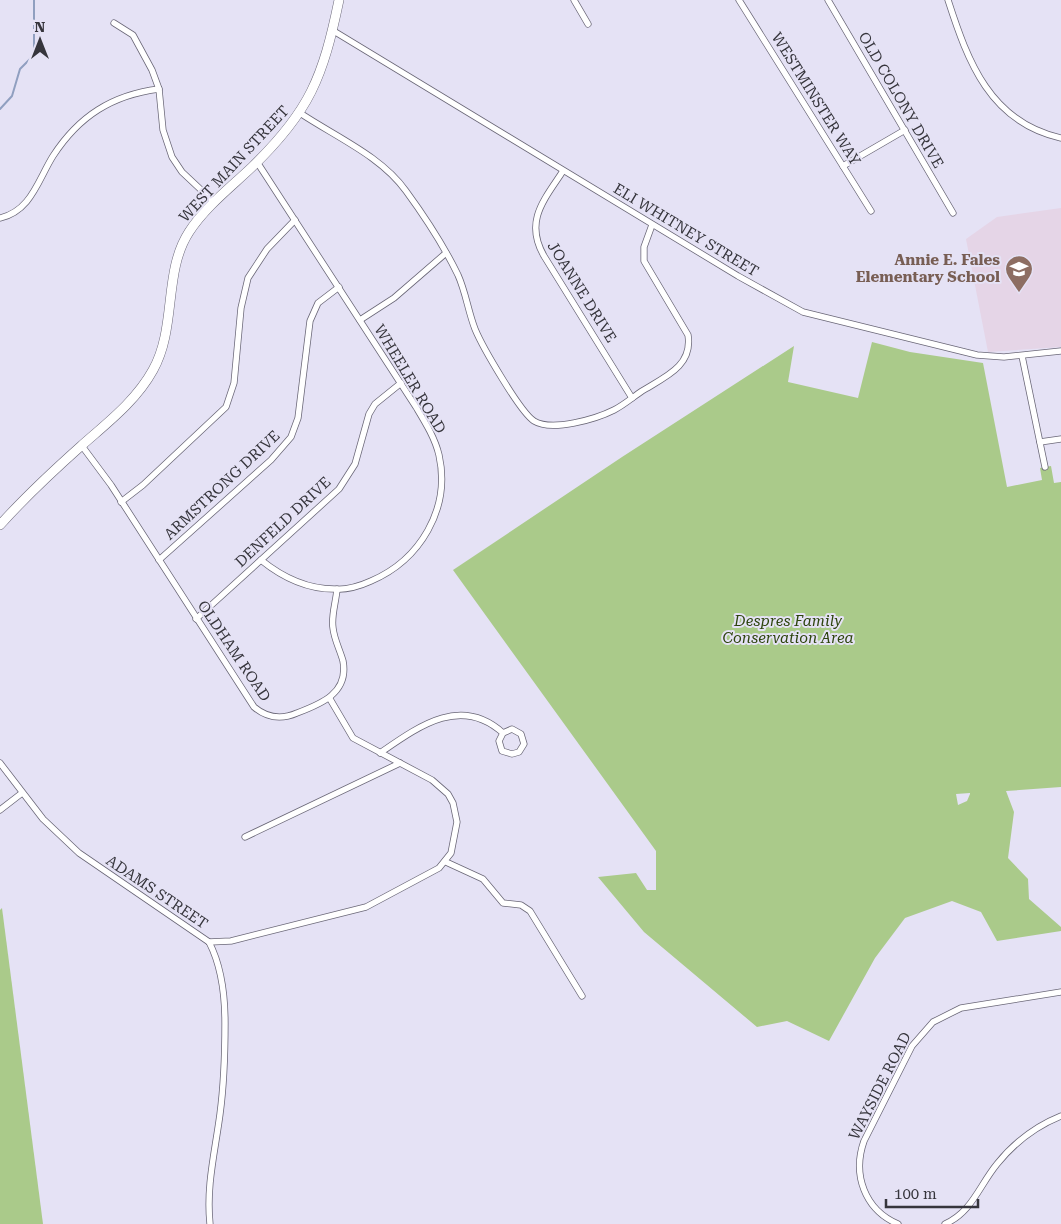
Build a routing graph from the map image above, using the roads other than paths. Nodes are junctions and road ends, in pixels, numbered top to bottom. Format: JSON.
{"nodes":[{"id":1,"x":339,"y":0,"type":"edge"},
{"id":2,"x":574,"y":0,"type":"edge"},
{"id":3,"x":739,"y":0,"type":"edge"},
{"id":4,"x":828,"y":0,"type":"edge"},
{"id":5,"x":948,"y":0,"type":"edge"},
{"id":6,"x":114,"y":23,"type":"dead end"},
{"id":7,"x":588,"y":24,"type":"dead end"},
{"id":8,"x":332,"y":30,"type":"junction"},
{"id":9,"x":159,"y":89,"type":"junction"},
{"id":10,"x":300,"y":113,"type":"junction"},
{"id":11,"x":905,"y":130,"type":"junction"},
{"id":12,"x":1061,"y":138,"type":"edge"},
{"id":13,"x":257,"y":162,"type":"junction"},
{"id":14,"x":843,"y":166,"type":"junction"},
{"id":15,"x":563,"y":171,"type":"junction"},
{"id":16,"x":214,"y":202,"type":"junction"},
{"id":17,"x":871,"y":210,"type":"dead end"},
{"id":18,"x":953,"y":212,"type":"dead end"},
{"id":19,"x":0,"y":218,"type":"edge"},
{"id":20,"x":295,"y":220,"type":"junction"},
{"id":21,"x":652,"y":225,"type":"junction"},
{"id":22,"x":446,"y":254,"type":"junction"},
{"id":23,"x":339,"y":287,"type":"junction"},
{"id":24,"x":360,"y":320,"type":"junction"},
{"id":25,"x":1061,"y":352,"type":"edge"},
{"id":26,"x":1022,"y":356,"type":"junction"},
{"id":27,"x":401,"y":384,"type":"junction"},
{"id":28,"x":632,"y":398,"type":"junction"},
{"id":29,"x":1061,"y":439,"type":"edge"},
{"id":30,"x":1040,"y":442,"type":"junction"},
{"id":31,"x":82,"y":446,"type":"junction"},
{"id":32,"x":1045,"y":468,"type":"dead end"},
{"id":33,"x":122,"y":502,"type":"junction"},
{"id":34,"x":0,"y":525,"type":"edge"},
{"id":35,"x":159,"y":560,"type":"junction"},
{"id":36,"x":261,"y":560,"type":"junction"},
{"id":37,"x":337,"y":589,"type":"junction"},
{"id":38,"x":196,"y":619,"type":"junction"},
{"id":39,"x":330,"y":698,"type":"junction"},
{"id":40,"x":503,"y":732,"type":"junction"},
{"id":41,"x":380,"y":753,"type":"junction"},
{"id":42,"x":0,"y":763,"type":"edge"},
{"id":43,"x":400,"y":763,"type":"junction"},
{"id":44,"x":22,"y":793,"type":"junction"},
{"id":45,"x":0,"y":810,"type":"edge"},
{"id":46,"x":245,"y":837,"type":"dead end"},
{"id":47,"x":446,"y":862,"type":"junction"},
{"id":48,"x":209,"y":942,"type":"junction"},
{"id":49,"x":1061,"y":992,"type":"edge"},
{"id":50,"x":582,"y":996,"type":"dead end"},
{"id":51,"x":1061,"y":1116,"type":"edge"},
{"id":52,"x":210,"y":1224,"type":"edge"},
{"id":53,"x":898,"y":1224,"type":"edge"},
{"id":54,"x":945,"y":1224,"type":"edge"}],
"edges":[{"from":1,"to":8,"type":"street","name":"WEST MAIN STREET"},
{"from":2,"to":7,"type":"street"},
{"from":3,"to":14,"type":"street","name":"WESTMINSTER WAY"},
{"from":4,"to":11,"type":"street","name":"OLD COLONY DRIVE"},
{"from":5,"to":12,"type":"street"},
{"from":6,"to":9,"type":"street"},
{"from":8,"to":10,"type":"street","name":"WEST MAIN STREET"},
{"from":8,"to":15,"type":"street","name":"ELI WHITNEY STREET"},
{"from":9,"to":16,"type":"street"},
{"from":9,"to":19,"type":"street"},
{"from":10,"to":13,"type":"street","name":"WEST MAIN STREET"},
{"from":10,"to":22,"type":"street"},
{"from":11,"to":14,"type":"street"},
{"from":11,"to":18,"type":"street","name":"OLD COLONY DRIVE"},
{"from":13,"to":16,"type":"street","name":"WEST MAIN STREET"},
{"from":13,"to":20,"type":"street","name":"WHEELER ROAD"},
{"from":14,"to":17,"type":"street","name":"WESTMINSTER WAY"},
{"from":15,"to":21,"type":"street","name":"ELI WHITNEY STREET"},
{"from":15,"to":28,"type":"street","name":"JOANNE DRIVE"},
{"from":16,"to":31,"type":"street","name":"WEST MAIN STREET"},
{"from":20,"to":23,"type":"street","name":"WHEELER ROAD"},
{"from":20,"to":33,"type":"street"},
{"from":21,"to":26,"type":"street","name":"ELI WHITNEY STREET"},
{"from":21,"to":28,"type":"street"},
{"from":22,"to":24,"type":"street"},
{"from":22,"to":28,"type":"street"},
{"from":23,"to":24,"type":"street","name":"WHEELER ROAD"},
{"from":23,"to":35,"type":"street","name":"ARMSTRONG DRIVE"},
{"from":24,"to":27,"type":"street","name":"WHEELER ROAD"},
{"from":25,"to":26,"type":"street","name":"ELI WHITNEY STREET"},
{"from":26,"to":30,"type":"street"},
{"from":27,"to":36,"type":"street","name":"DENFELD DRIVE"},
{"from":27,"to":37,"type":"street","name":"WHEELER ROAD"},
{"from":29,"to":30,"type":"street"},
{"from":30,"to":32,"type":"street"},
{"from":31,"to":33,"type":"street","name":"OLDHAM ROAD"},
{"from":31,"to":34,"type":"street","name":"WEST MAIN STREET"},
{"from":33,"to":35,"type":"street","name":"OLDHAM ROAD"},
{"from":35,"to":38,"type":"street","name":"OLDHAM ROAD"},
{"from":36,"to":37,"type":"street","name":"WHEELER ROAD"},
{"from":36,"to":38,"type":"street","name":"DENFELD DRIVE"},
{"from":37,"to":39,"type":"street"},
{"from":38,"to":39,"type":"street","name":"OLDHAM ROAD"},
{"from":39,"to":41,"type":"street"},
{"from":40,"to":40,"type":"street"},
{"from":40,"to":41,"type":"street"},
{"from":41,"to":43,"type":"street"},
{"from":42,"to":44,"type":"street","name":"ADAMS STREET"},
{"from":43,"to":46,"type":"street"},
{"from":43,"to":47,"type":"street"},
{"from":44,"to":45,"type":"street"},
{"from":44,"to":48,"type":"street","name":"ADAMS STREET"},
{"from":47,"to":48,"type":"street"},
{"from":47,"to":50,"type":"street"},
{"from":48,"to":52,"type":"street","name":"ADAMS STREET"},
{"from":49,"to":53,"type":"street","name":"WAYSIDE ROAD"},
{"from":51,"to":54,"type":"street"}]}
